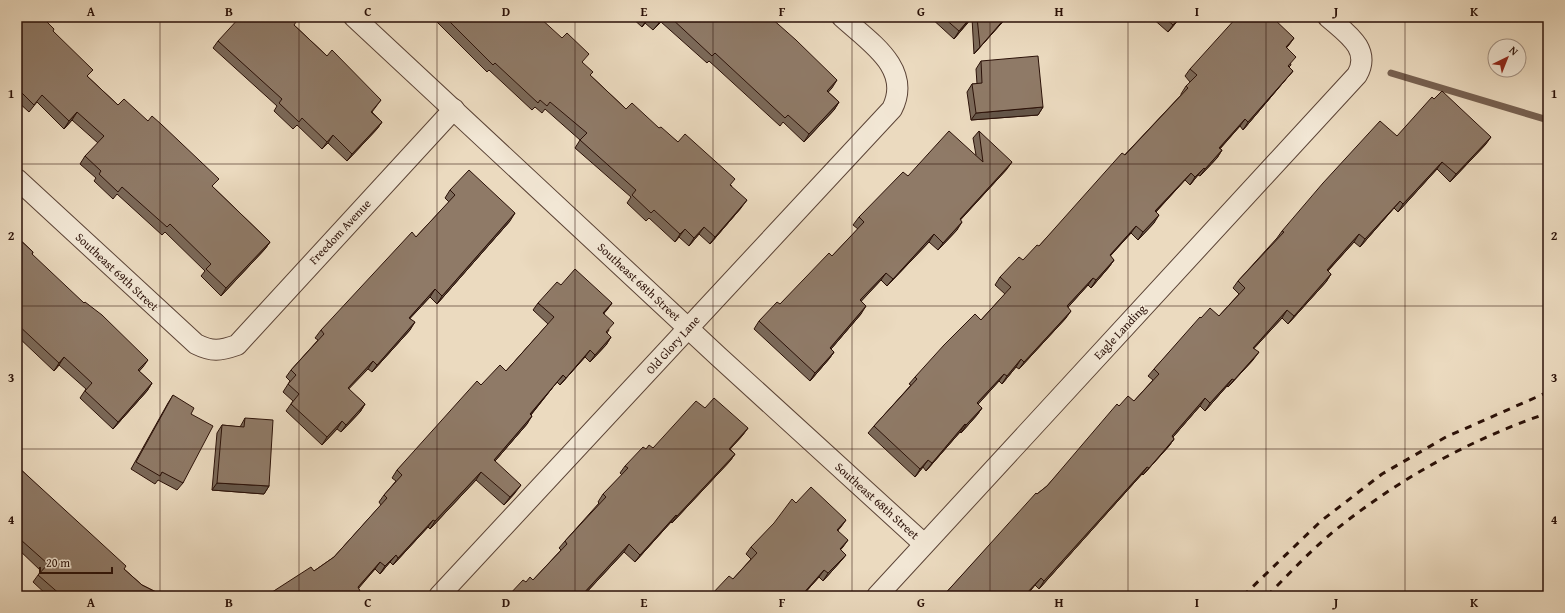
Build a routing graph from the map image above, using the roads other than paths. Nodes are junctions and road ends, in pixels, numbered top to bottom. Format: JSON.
{"nodes":[{"id":1,"x":354,"y":17,"type":"edge"},
{"id":2,"x":842,"y":17,"type":"edge"},
{"id":3,"x":1328,"y":17,"type":"edge"},
{"id":4,"x":454,"y":109,"type":"junction"},
{"id":5,"x":17,"y":179,"type":"edge"},
{"id":6,"x":688,"y":328,"type":"junction"},
{"id":7,"x":223,"y":350,"type":"joint"},
{"id":8,"x":924,"y":544,"type":"junction"},
{"id":9,"x":439,"y":596,"type":"edge"},
{"id":10,"x":877,"y":596,"type":"edge"}],
"edges":[{"from":1,"to":4,"type":"street","name":"Southeast 68th Street"},
{"from":2,"to":6,"type":"street","name":"Old Glory Lane"},
{"from":3,"to":8,"type":"street","name":"Eagle Landing"},
{"from":4,"to":6,"type":"street","name":"Southeast 68th Street"},
{"from":4,"to":7,"type":"street","name":"Freedom Avenue"},
{"from":5,"to":7,"type":"street","name":"Southeast 69th Street"},
{"from":6,"to":8,"type":"street","name":"Southeast 68th Street"},
{"from":6,"to":9,"type":"street","name":"Old Glory Lane"},
{"from":8,"to":10,"type":"street","name":"Eagle Landing"}]}
